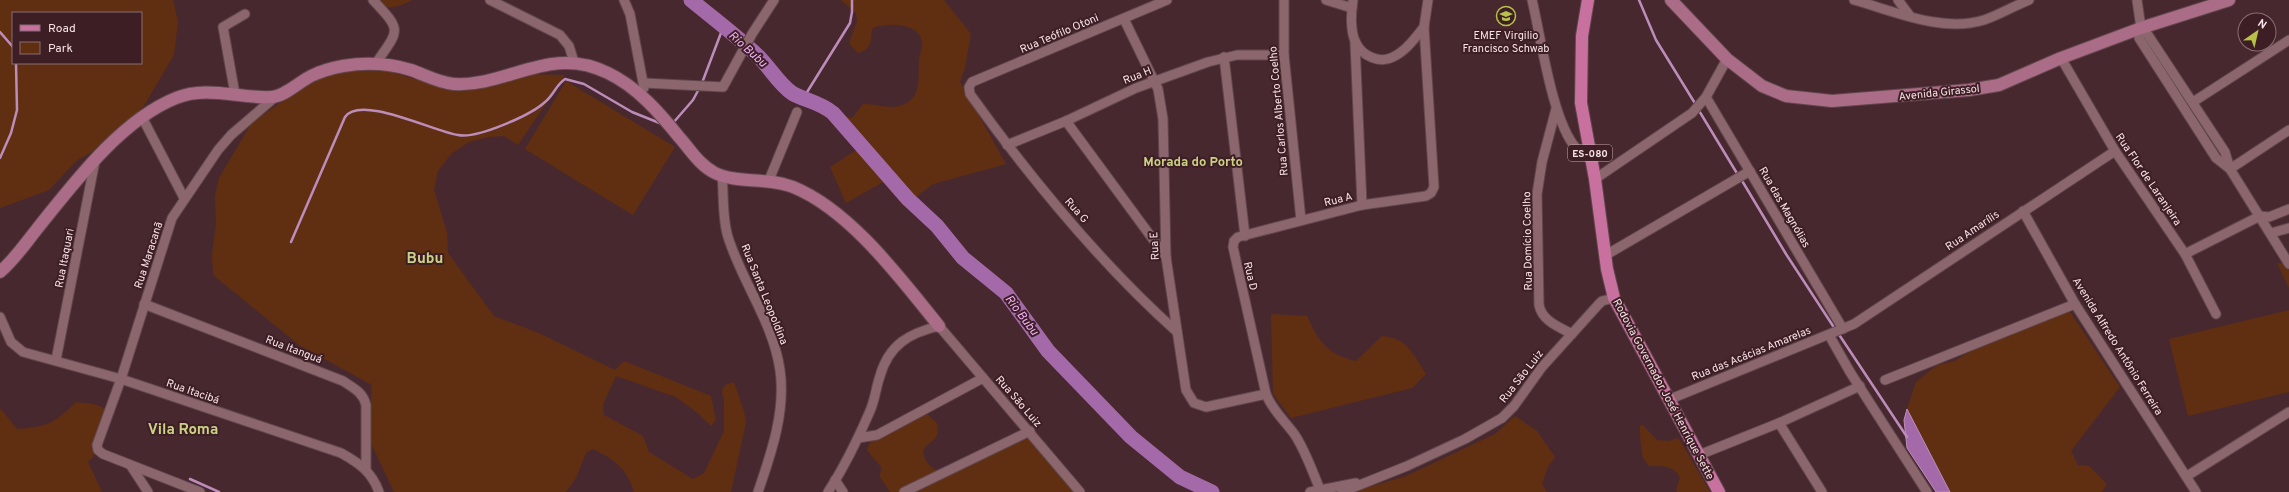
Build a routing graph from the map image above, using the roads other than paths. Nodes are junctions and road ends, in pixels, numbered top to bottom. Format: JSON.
{"nodes":[{"id":1,"x":373,"y":0,"type":"edge"},
{"id":2,"x":490,"y":0,"type":"edge"},
{"id":3,"x":624,"y":0,"type":"edge"},
{"id":4,"x":774,"y":0,"type":"edge"},
{"id":5,"x":1167,"y":0,"type":"edge"},
{"id":6,"x":1284,"y":0,"type":"edge"},
{"id":7,"x":1326,"y":0,"type":"edge"},
{"id":8,"x":1428,"y":0,"type":"edge"},
{"id":9,"x":1532,"y":0,"type":"edge"},
{"id":10,"x":1588,"y":0,"type":"edge"},
{"id":11,"x":1670,"y":0,"type":"edge"},
{"id":12,"x":1854,"y":0,"type":"edge"},
{"id":13,"x":1898,"y":0,"type":"edge"},
{"id":14,"x":2029,"y":0,"type":"edge"},
{"id":15,"x":2137,"y":0,"type":"edge"},
{"id":16,"x":2229,"y":0,"type":"edge"},
{"id":17,"x":1352,"y":4,"type":"edge"},
{"id":18,"x":245,"y":14,"type":"dead end"},
{"id":19,"x":1910,"y":16,"type":"junction"},
{"id":20,"x":1124,"y":19,"type":"junction"},
{"id":21,"x":1424,"y":27,"type":"junction"},
{"id":22,"x":2141,"y":28,"type":"junction"},
{"id":23,"x":2289,"y":40,"type":"edge"},
{"id":24,"x":1356,"y":43,"type":"junction"},
{"id":25,"x":1284,"y":55,"type":"junction"},
{"id":26,"x":1224,"y":57,"type":"junction"},
{"id":27,"x":2060,"y":58,"type":"junction"},
{"id":28,"x":1727,"y":59,"type":"junction"},
{"id":29,"x":574,"y":62,"type":"junction"},
{"id":30,"x":376,"y":63,"type":"junction"},
{"id":31,"x":1155,"y":81,"type":"junction"},
{"id":32,"x":644,"y":83,"type":"junction"},
{"id":33,"x":235,"y":94,"type":"junction"},
{"id":34,"x":970,"y":94,"type":"joint"},
{"id":35,"x":642,"y":96,"type":"junction"},
{"id":36,"x":275,"y":97,"type":"junction"},
{"id":37,"x":1704,"y":100,"type":"junction"},
{"id":38,"x":2193,"y":102,"type":"junction"},
{"id":39,"x":1556,"y":109,"type":"junction"},
{"id":40,"x":797,"y":112,"type":"dead end"},
{"id":41,"x":142,"y":117,"type":"junction"},
{"id":42,"x":1066,"y":121,"type":"junction"},
{"id":43,"x":2289,"y":130,"type":"edge"},
{"id":44,"x":1006,"y":145,"type":"junction"},
{"id":45,"x":2115,"y":151,"type":"junction"},
{"id":46,"x":1591,"y":159,"type":"junction"},
{"id":47,"x":95,"y":161,"type":"junction"},
{"id":48,"x":2230,"y":169,"type":"junction"},
{"id":49,"x":1747,"y":172,"type":"junction"},
{"id":50,"x":722,"y":176,"type":"junction"},
{"id":51,"x":1595,"y":179,"type":"junction"},
{"id":52,"x":769,"y":180,"type":"junction"},
{"id":53,"x":184,"y":198,"type":"junction"},
{"id":54,"x":1362,"y":205,"type":"junction"},
{"id":55,"x":2289,"y":209,"type":"edge"},
{"id":56,"x":2023,"y":211,"type":"junction"},
{"id":57,"x":2260,"y":216,"type":"junction"},
{"id":58,"x":1301,"y":220,"type":"junction"},
{"id":59,"x":2289,"y":228,"type":"edge"},
{"id":60,"x":2271,"y":233,"type":"junction"},
{"id":61,"x":1245,"y":236,"type":"junction"},
{"id":62,"x":2185,"y":254,"type":"junction"},
{"id":63,"x":1606,"y":255,"type":"junction"},
{"id":64,"x":1166,"y":257,"type":"junction"},
{"id":65,"x":2289,"y":264,"type":"edge"},
{"id":66,"x":0,"y":272,"type":"edge"},
{"id":67,"x":1614,"y":298,"type":"junction"},
{"id":68,"x":144,"y":304,"type":"junction"},
{"id":69,"x":2075,"y":304,"type":"junction"},
{"id":70,"x":2216,"y":314,"type":"dead end"},
{"id":71,"x":0,"y":317,"type":"edge"},
{"id":72,"x":939,"y":326,"type":"junction"},
{"id":73,"x":1177,"y":332,"type":"junction"},
{"id":74,"x":1836,"y":332,"type":"junction"},
{"id":75,"x":1572,"y":334,"type":"junction"},
{"id":76,"x":56,"y":360,"type":"junction"},
{"id":77,"x":983,"y":378,"type":"junction"},
{"id":78,"x":121,"y":379,"type":"junction"},
{"id":79,"x":1885,"y":380,"type":"dead end"},
{"id":80,"x":1860,"y":386,"type":"junction"},
{"id":81,"x":1266,"y":394,"type":"junction"},
{"id":82,"x":1668,"y":400,"type":"junction"},
{"id":83,"x":2289,"y":412,"type":"edge"},
{"id":84,"x":1779,"y":423,"type":"junction"},
{"id":85,"x":1030,"y":432,"type":"junction"},
{"id":86,"x":858,"y":438,"type":"junction"},
{"id":87,"x":1698,"y":455,"type":"junction"},
{"id":88,"x":131,"y":466,"type":"junction"},
{"id":89,"x":366,"y":469,"type":"junction"},
{"id":90,"x":2187,"y":476,"type":"junction"},
{"id":91,"x":836,"y":480,"type":"junction"},
{"id":92,"x":1367,"y":482,"type":"junction"},
{"id":93,"x":1320,"y":491,"type":"edge"},
{"id":94,"x":148,"y":492,"type":"edge"},
{"id":95,"x":200,"y":492,"type":"edge"},
{"id":96,"x":379,"y":492,"type":"edge"},
{"id":97,"x":758,"y":492,"type":"edge"},
{"id":98,"x":828,"y":492,"type":"edge"},
{"id":99,"x":843,"y":492,"type":"edge"},
{"id":100,"x":904,"y":492,"type":"edge"},
{"id":101,"x":1080,"y":492,"type":"edge"},
{"id":102,"x":1310,"y":492,"type":"edge"},
{"id":103,"x":1342,"y":492,"type":"edge"},
{"id":104,"x":1719,"y":492,"type":"edge"},
{"id":105,"x":1822,"y":492,"type":"edge"},
{"id":106,"x":1927,"y":492,"type":"edge"},
{"id":107,"x":2196,"y":492,"type":"edge"}],
"edges":[{"from":1,"to":30,"type":"street"},
{"from":2,"to":29,"type":"street"},
{"from":3,"to":32,"type":"street"},
{"from":4,"to":32,"type":"street"},
{"from":5,"to":20,"type":"street","name":"Rua Teófilo Otoni"},
{"from":6,"to":25,"type":"street","name":"Rua Carlos Alberto Coelho"},
{"from":7,"to":17,"type":"street"},
{"from":8,"to":21,"type":"street"},
{"from":9,"to":39,"type":"street"},
{"from":10,"to":46,"type":"main road","name":"Rodovia Governador José Henrique Sette","number":"ES-080"},
{"from":11,"to":28,"type":"street","name":"Avenida Girassol"},
{"from":12,"to":19,"type":"street"},
{"from":13,"to":19,"type":"street"},
{"from":14,"to":19,"type":"street"},
{"from":15,"to":22,"type":"street"},
{"from":16,"to":22,"type":"street","name":"Avenida Girassol"},
{"from":17,"to":24,"type":"street"},
{"from":18,"to":33,"type":"street"},
{"from":20,"to":31,"type":"street","name":"Rua E"},
{"from":20,"to":34,"type":"street","name":"Rua Teófilo Otoni"},
{"from":21,"to":24,"type":"street"},
{"from":21,"to":54,"type":"street","name":"Rua A"},
{"from":22,"to":27,"type":"street","name":"Avenida Girassol"},
{"from":22,"to":38,"type":"street"},
{"from":22,"to":48,"type":"street"},
{"from":23,"to":38,"type":"street"},
{"from":24,"to":54,"type":"street"},
{"from":25,"to":26,"type":"street","name":"Rua H"},
{"from":25,"to":58,"type":"street","name":"Rua Carlos Alberto Coelho"},
{"from":26,"to":31,"type":"street","name":"Rua H"},
{"from":26,"to":61,"type":"street"},
{"from":27,"to":28,"type":"street","name":"Avenida Girassol"},
{"from":27,"to":45,"type":"street","name":"Rua Flor de Laranjeira"},
{"from":28,"to":37,"type":"street"},
{"from":29,"to":30,"type":"street"},
{"from":29,"to":35,"type":"street"},
{"from":30,"to":36,"type":"street"},
{"from":31,"to":42,"type":"street","name":"Rua H"},
{"from":31,"to":64,"type":"street","name":"Rua E"},
{"from":32,"to":35,"type":"street"},
{"from":33,"to":36,"type":"street"},
{"from":33,"to":41,"type":"street"},
{"from":34,"to":44,"type":"street","name":"Rua G"},
{"from":35,"to":50,"type":"street"},
{"from":36,"to":53,"type":"street","name":"Rua Maracanã"},
{"from":37,"to":49,"type":"street","name":"Rua das Magnólias"},
{"from":37,"to":51,"type":"street"},
{"from":38,"to":48,"type":"street"},
{"from":39,"to":46,"type":"street"},
{"from":39,"to":75,"type":"street","name":"Rua Domício Coelho"},
{"from":40,"to":52,"type":"street"},
{"from":41,"to":47,"type":"street"},
{"from":41,"to":53,"type":"street"},
{"from":42,"to":44,"type":"street","name":"Rua H"},
{"from":42,"to":64,"type":"street"},
{"from":43,"to":48,"type":"street"},
{"from":44,"to":73,"type":"street","name":"Rua G"},
{"from":45,"to":56,"type":"street","name":"Rua Amarílis"},
{"from":45,"to":62,"type":"street","name":"Rua Flor de Laranjeira"},
{"from":46,"to":51,"type":"main road","name":"Rodovia Governador José Henrique Sette","number":"ES-080"},
{"from":47,"to":66,"type":"street"},
{"from":47,"to":76,"type":"street","name":"Rua Itaquari"},
{"from":48,"to":57,"type":"street"},
{"from":49,"to":63,"type":"street"},
{"from":49,"to":74,"type":"street","name":"Rua das Magnólias"},
{"from":50,"to":52,"type":"street"},
{"from":50,"to":97,"type":"street","name":"Rua Santa Leopoldina"},
{"from":51,"to":63,"type":"main road","name":"Rodovia Governador José Henrique Sette","number":"ES-080"},
{"from":52,"to":72,"type":"street"},
{"from":53,"to":68,"type":"street","name":"Rua Maracanã"},
{"from":54,"to":58,"type":"street","name":"Rua A"},
{"from":55,"to":57,"type":"street"},
{"from":56,"to":69,"type":"street","name":"Avenida Alfredo Antônio Ferreira"},
{"from":56,"to":74,"type":"street","name":"Rua Amarílis"},
{"from":57,"to":60,"type":"street"},
{"from":57,"to":62,"type":"street"},
{"from":58,"to":61,"type":"street","name":"Rua A"},
{"from":59,"to":60,"type":"street"},
{"from":60,"to":65,"type":"street"},
{"from":61,"to":81,"type":"street","name":"Rua D"},
{"from":62,"to":70,"type":"street","name":"Rua Flor de Laranjeira"},
{"from":63,"to":67,"type":"main road","name":"Rodovia Governador José Henrique Sette","number":"ES-080"},
{"from":64,"to":73,"type":"street","name":"Rua E"},
{"from":67,"to":75,"type":"street","name":"Rua São Luiz"},
{"from":67,"to":82,"type":"main road","name":"Rodovia Governador José Henrique Sette","number":"ES-080"},
{"from":68,"to":78,"type":"street","name":"Rua Maracanã"},
{"from":68,"to":89,"type":"street","name":"Rua Itanguá"},
{"from":69,"to":79,"type":"street"},
{"from":69,"to":90,"type":"street","name":"Avenida Alfredo Antônio Ferreira"},
{"from":71,"to":76,"type":"street","name":"Rua Itacibá"},
{"from":72,"to":77,"type":"street","name":"Rua São Luiz"},
{"from":72,"to":86,"type":"street"},
{"from":73,"to":81,"type":"street","name":"Rua E"},
{"from":74,"to":80,"type":"street","name":"Rua das Magnólias"},
{"from":74,"to":82,"type":"street","name":"Rua das Acácias Amarelas"},
{"from":75,"to":92,"type":"street","name":"Rua São Luiz"},
{"from":76,"to":78,"type":"street","name":"Rua Itacibá"},
{"from":77,"to":85,"type":"street","name":"Rua São Luiz"},
{"from":77,"to":86,"type":"street"},
{"from":78,"to":88,"type":"street","name":"Rua Maracanã"},
{"from":78,"to":89,"type":"street","name":"Rua Itacibá"},
{"from":80,"to":84,"type":"street"},
{"from":80,"to":106,"type":"street","name":"Rua das Magnólias"},
{"from":81,"to":93,"type":"street","name":"Rua D"},
{"from":82,"to":87,"type":"main road","name":"Rodovia Governador José Henrique Sette","number":"ES-080"},
{"from":83,"to":90,"type":"street"},
{"from":84,"to":87,"type":"street"},
{"from":84,"to":105,"type":"street"},
{"from":85,"to":100,"type":"street"},
{"from":85,"to":101,"type":"street","name":"Rua São Luiz"},
{"from":86,"to":91,"type":"street"},
{"from":87,"to":104,"type":"main road","name":"Rodovia Governador José Henrique Sette","number":"ES-080"},
{"from":88,"to":94,"type":"street"},
{"from":88,"to":95,"type":"street"},
{"from":89,"to":96,"type":"street","name":"Rua Itacibá"},
{"from":90,"to":107,"type":"street","name":"Avenida Alfredo Antônio Ferreira"},
{"from":91,"to":98,"type":"street"},
{"from":91,"to":99,"type":"street"},
{"from":92,"to":93,"type":"street","name":"Rua São Luiz"},
{"from":92,"to":103,"type":"street","name":"Rua São Luiz"},
{"from":93,"to":102,"type":"street","name":"Rua São Luiz"}]}
